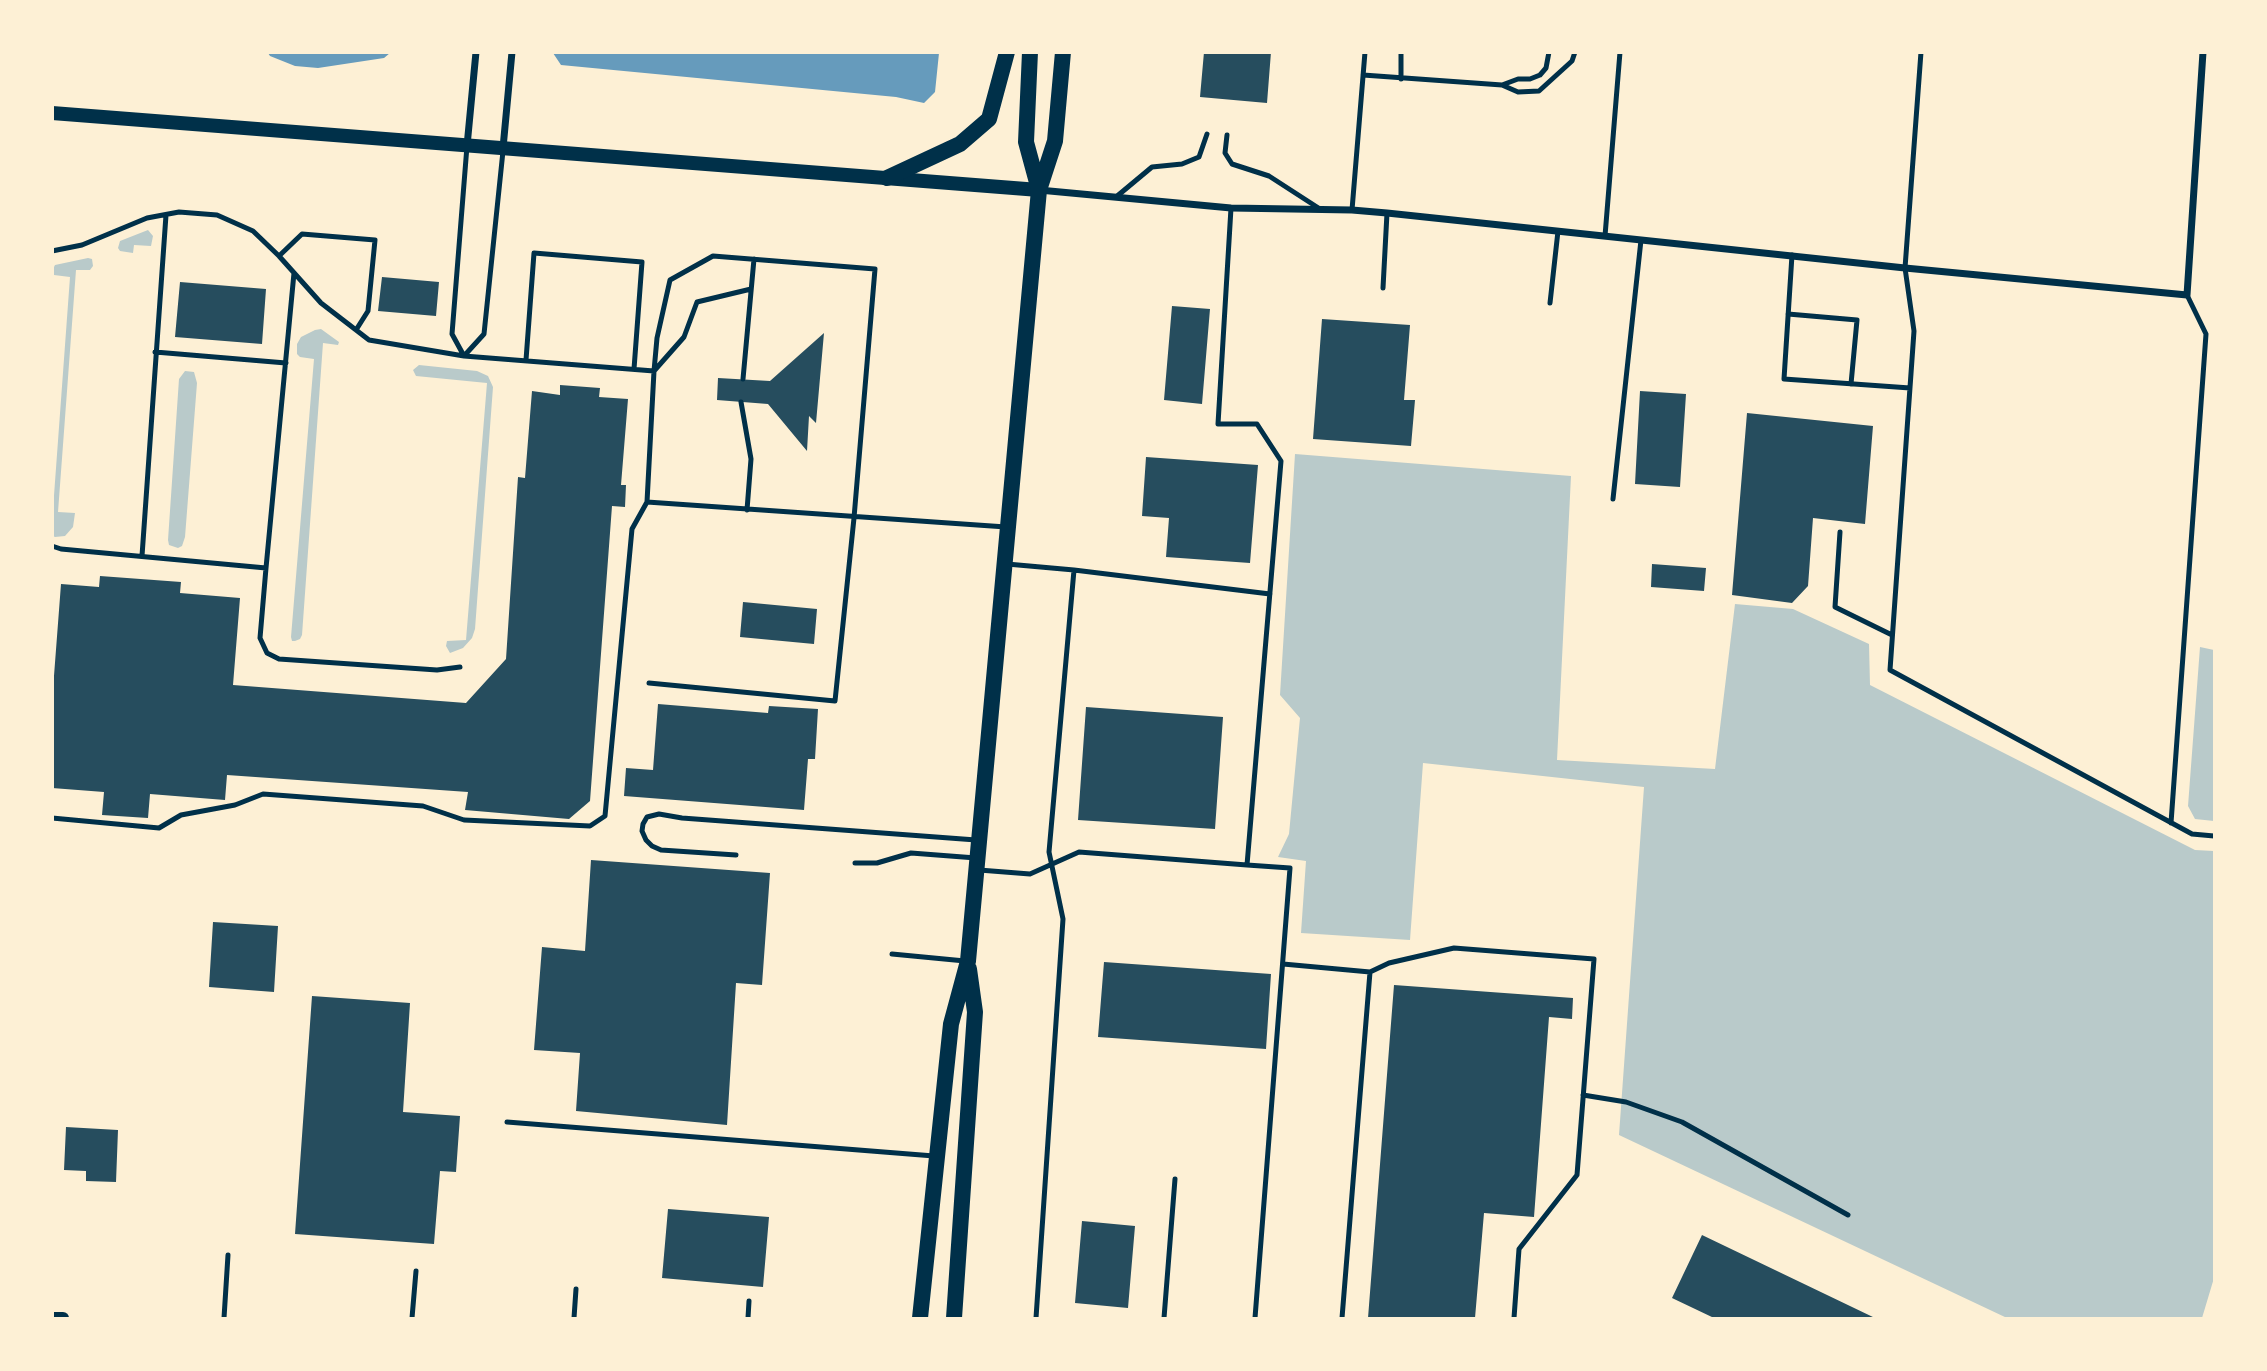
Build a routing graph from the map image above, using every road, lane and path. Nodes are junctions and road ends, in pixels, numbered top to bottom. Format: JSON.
{"nodes":[{"id":1,"x":476,"y":52,"type":"edge"},
{"id":2,"x":512,"y":52,"type":"edge"},
{"id":3,"x":1007,"y":52,"type":"edge"},
{"id":4,"x":1030,"y":52,"type":"edge"},
{"id":5,"x":1063,"y":52,"type":"edge"},
{"id":6,"x":1364,"y":52,"type":"edge"},
{"id":7,"x":1401,"y":52,"type":"edge"},
{"id":8,"x":1575,"y":52,"type":"edge"},
{"id":9,"x":1620,"y":52,"type":"edge"},
{"id":10,"x":1921,"y":52,"type":"edge"},
{"id":11,"x":2203,"y":52,"type":"edge"},
{"id":12,"x":1550,"y":53,"type":"edge"},
{"id":13,"x":1363,"y":75,"type":"junction"},
{"id":14,"x":1401,"y":79,"type":"junction"},
{"id":15,"x":1502,"y":85,"type":"junction"},
{"id":16,"x":52,"y":113,"type":"edge"},
{"id":17,"x":1207,"y":134,"type":"dead end"},
{"id":18,"x":1227,"y":135,"type":"dead end"},
{"id":19,"x":467,"y":146,"type":"junction"},
{"id":20,"x":503,"y":149,"type":"junction"},
{"id":21,"x":887,"y":178,"type":"junction"},
{"id":22,"x":1039,"y":190,"type":"junction"},
{"id":23,"x":1116,"y":197,"type":"junction"},
{"id":24,"x":1231,"y":208,"type":"junction"},
{"id":25,"x":1320,"y":209,"type":"junction"},
{"id":26,"x":1352,"y":210,"type":"junction"},
{"id":27,"x":1387,"y":213,"type":"junction"},
{"id":28,"x":166,"y":215,"type":"junction"},
{"id":29,"x":1558,"y":231,"type":"junction"},
{"id":30,"x":1605,"y":236,"type":"junction"},
{"id":31,"x":1641,"y":240,"type":"junction"},
{"id":32,"x":52,"y":251,"type":"edge"},
{"id":33,"x":279,"y":256,"type":"junction"},
{"id":34,"x":1793,"y":256,"type":"junction"},
{"id":35,"x":754,"y":259,"type":"junction"},
{"id":36,"x":1905,"y":268,"type":"junction"},
{"id":37,"x":295,"y":273,"type":"junction"},
{"id":38,"x":1383,"y":288,"type":"dead end"},
{"id":39,"x":751,"y":289,"type":"junction"},
{"id":40,"x":2186,"y":295,"type":"junction"},
{"id":41,"x":1550,"y":303,"type":"dead end"},
{"id":42,"x":1788,"y":314,"type":"junction"},
{"id":43,"x":356,"y":330,"type":"junction"},
{"id":44,"x":155,"y":352,"type":"junction"},
{"id":45,"x":464,"y":356,"type":"junction"},
{"id":46,"x":526,"y":360,"type":"junction"},
{"id":47,"x":286,"y":363,"type":"junction"},
{"id":48,"x":634,"y":369,"type":"junction"},
{"id":49,"x":654,"y":371,"type":"junction"},
{"id":50,"x":743,"y":379,"type":"dead end"},
{"id":51,"x":1851,"y":384,"type":"junction"},
{"id":52,"x":1910,"y":388,"type":"junction"},
{"id":53,"x":741,"y":402,"type":"dead end"},
{"id":54,"x":1613,"y":499,"type":"dead end"},
{"id":55,"x":647,"y":502,"type":"junction"},
{"id":56,"x":747,"y":510,"type":"junction"},
{"id":57,"x":854,"y":518,"type":"junction"},
{"id":58,"x":1008,"y":527,"type":"junction"},
{"id":59,"x":1840,"y":532,"type":"dead end"},
{"id":60,"x":52,"y":545,"type":"edge"},
{"id":61,"x":142,"y":556,"type":"junction"},
{"id":62,"x":1004,"y":563,"type":"junction"},
{"id":63,"x":266,"y":568,"type":"junction"},
{"id":64,"x":1074,"y":570,"type":"junction"},
{"id":65,"x":1270,"y":594,"type":"junction"},
{"id":66,"x":1892,"y":635,"type":"junction"},
{"id":67,"x":460,"y":667,"type":"dead end"},
{"id":68,"x":649,"y":683,"type":"dead end"},
{"id":69,"x":52,"y":818,"type":"edge"},
{"id":70,"x":2171,"y":822,"type":"junction"},
{"id":71,"x":2214,"y":836,"type":"edge"},
{"id":72,"x":979,"y":840,"type":"junction"},
{"id":73,"x":736,"y":855,"type":"dead end"},
{"id":74,"x":855,"y":863,"type":"dead end"},
{"id":75,"x":977,"y":864,"type":"junction"},
{"id":76,"x":1247,"y":865,"type":"junction"},
{"id":77,"x":1051,"y":866,"type":"junction"},
{"id":78,"x":892,"y":954,"type":"dead end"},
{"id":79,"x":968,"y":961,"type":"junction"},
{"id":80,"x":1283,"y":964,"type":"junction"},
{"id":81,"x":1370,"y":972,"type":"junction"},
{"id":82,"x":1583,"y":1095,"type":"junction"},
{"id":83,"x":507,"y":1122,"type":"dead end"},
{"id":84,"x":937,"y":1156,"type":"junction"},
{"id":85,"x":1175,"y":1179,"type":"dead end"},
{"id":86,"x":1848,"y":1215,"type":"dead end"},
{"id":87,"x":228,"y":1255,"type":"dead end"},
{"id":88,"x":416,"y":1271,"type":"dead end"},
{"id":89,"x":576,"y":1289,"type":"dead end"},
{"id":90,"x":750,"y":1301,"type":"dead end"},
{"id":91,"x":52,"y":1318,"type":"edge"},
{"id":92,"x":63,"y":1318,"type":"edge"},
{"id":93,"x":224,"y":1318,"type":"edge"},
{"id":94,"x":412,"y":1318,"type":"edge"},
{"id":95,"x":574,"y":1318,"type":"edge"},
{"id":96,"x":748,"y":1318,"type":"edge"},
{"id":97,"x":920,"y":1318,"type":"edge"},
{"id":98,"x":954,"y":1318,"type":"edge"},
{"id":99,"x":1036,"y":1318,"type":"edge"},
{"id":100,"x":1164,"y":1318,"type":"edge"},
{"id":101,"x":1255,"y":1318,"type":"edge"},
{"id":102,"x":1342,"y":1318,"type":"edge"},
{"id":103,"x":1514,"y":1318,"type":"edge"}],
"edges":[{"from":1,"to":19,"type":"street"},
{"from":2,"to":20,"type":"street"},
{"from":3,"to":21,"type":"main road"},
{"from":4,"to":22,"type":"main road"},
{"from":5,"to":22,"type":"main road"},
{"from":6,"to":13,"type":"lane"},
{"from":7,"to":14,"type":"lane"},
{"from":8,"to":15,"type":"lane"},
{"from":9,"to":30,"type":"lane"},
{"from":10,"to":36,"type":"lane"},
{"from":11,"to":40,"type":"street"},
{"from":12,"to":15,"type":"lane"},
{"from":13,"to":14,"type":"lane"},
{"from":13,"to":26,"type":"lane"},
{"from":14,"to":15,"type":"lane"},
{"from":16,"to":19,"type":"main road"},
{"from":17,"to":23,"type":"lane"},
{"from":18,"to":25,"type":"lane"},
{"from":19,"to":20,"type":"main road"},
{"from":19,"to":45,"type":"lane"},
{"from":20,"to":21,"type":"main road"},
{"from":20,"to":45,"type":"lane"},
{"from":21,"to":22,"type":"main road"},
{"from":22,"to":23,"type":"street"},
{"from":22,"to":58,"type":"main road"},
{"from":23,"to":24,"type":"street"},
{"from":24,"to":25,"type":"street"},
{"from":24,"to":65,"type":"lane"},
{"from":25,"to":26,"type":"street"},
{"from":26,"to":27,"type":"street"},
{"from":27,"to":29,"type":"street"},
{"from":27,"to":38,"type":"lane"},
{"from":28,"to":32,"type":"lane"},
{"from":28,"to":33,"type":"lane"},
{"from":28,"to":44,"type":"lane"},
{"from":29,"to":30,"type":"street"},
{"from":29,"to":41,"type":"lane"},
{"from":30,"to":31,"type":"street"},
{"from":31,"to":34,"type":"street"},
{"from":31,"to":54,"type":"lane"},
{"from":33,"to":37,"type":"lane"},
{"from":33,"to":43,"type":"lane"},
{"from":34,"to":36,"type":"street"},
{"from":34,"to":42,"type":"lane"},
{"from":35,"to":39,"type":"lane"},
{"from":35,"to":49,"type":"lane"},
{"from":35,"to":57,"type":"lane"},
{"from":36,"to":40,"type":"street"},
{"from":36,"to":52,"type":"lane"},
{"from":37,"to":43,"type":"lane"},
{"from":37,"to":47,"type":"lane"},
{"from":39,"to":49,"type":"lane"},
{"from":39,"to":50,"type":"lane"},
{"from":40,"to":70,"type":"lane"},
{"from":42,"to":51,"type":"lane"},
{"from":42,"to":51,"type":"lane"},
{"from":43,"to":45,"type":"lane"},
{"from":44,"to":47,"type":"lane"},
{"from":44,"to":61,"type":"lane"},
{"from":45,"to":46,"type":"lane"},
{"from":46,"to":48,"type":"lane"},
{"from":46,"to":48,"type":"lane"},
{"from":47,"to":63,"type":"lane"},
{"from":48,"to":49,"type":"lane"},
{"from":49,"to":55,"type":"lane"},
{"from":51,"to":52,"type":"lane"},
{"from":52,"to":66,"type":"lane"},
{"from":53,"to":56,"type":"lane"},
{"from":55,"to":56,"type":"lane"},
{"from":55,"to":69,"type":"lane"},
{"from":56,"to":57,"type":"lane"},
{"from":57,"to":58,"type":"lane"},
{"from":57,"to":68,"type":"lane"},
{"from":58,"to":62,"type":"main road"},
{"from":59,"to":66,"type":"lane"},
{"from":60,"to":61,"type":"lane"},
{"from":61,"to":63,"type":"lane"},
{"from":62,"to":64,"type":"lane"},
{"from":62,"to":72,"type":"main road"},
{"from":63,"to":67,"type":"lane"},
{"from":64,"to":65,"type":"lane"},
{"from":64,"to":77,"type":"lane"},
{"from":65,"to":76,"type":"lane"},
{"from":66,"to":70,"type":"lane"},
{"from":70,"to":71,"type":"lane"},
{"from":72,"to":73,"type":"lane"},
{"from":72,"to":75,"type":"main road"},
{"from":74,"to":75,"type":"lane"},
{"from":75,"to":77,"type":"lane"},
{"from":75,"to":79,"type":"main road"},
{"from":76,"to":77,"type":"lane"},
{"from":76,"to":80,"type":"lane"},
{"from":77,"to":99,"type":"lane"},
{"from":78,"to":79,"type":"lane"},
{"from":79,"to":84,"type":"main road"},
{"from":79,"to":98,"type":"main road"},
{"from":80,"to":81,"type":"lane"},
{"from":80,"to":101,"type":"lane"},
{"from":81,"to":82,"type":"lane"},
{"from":81,"to":102,"type":"lane"},
{"from":82,"to":86,"type":"lane"},
{"from":82,"to":103,"type":"lane"},
{"from":83,"to":84,"type":"lane"},
{"from":84,"to":97,"type":"main road"},
{"from":85,"to":100,"type":"lane"},
{"from":87,"to":93,"type":"lane"},
{"from":88,"to":94,"type":"lane"},
{"from":89,"to":95,"type":"lane"},
{"from":90,"to":96,"type":"lane"},
{"from":91,"to":92,"type":"street"}]}
